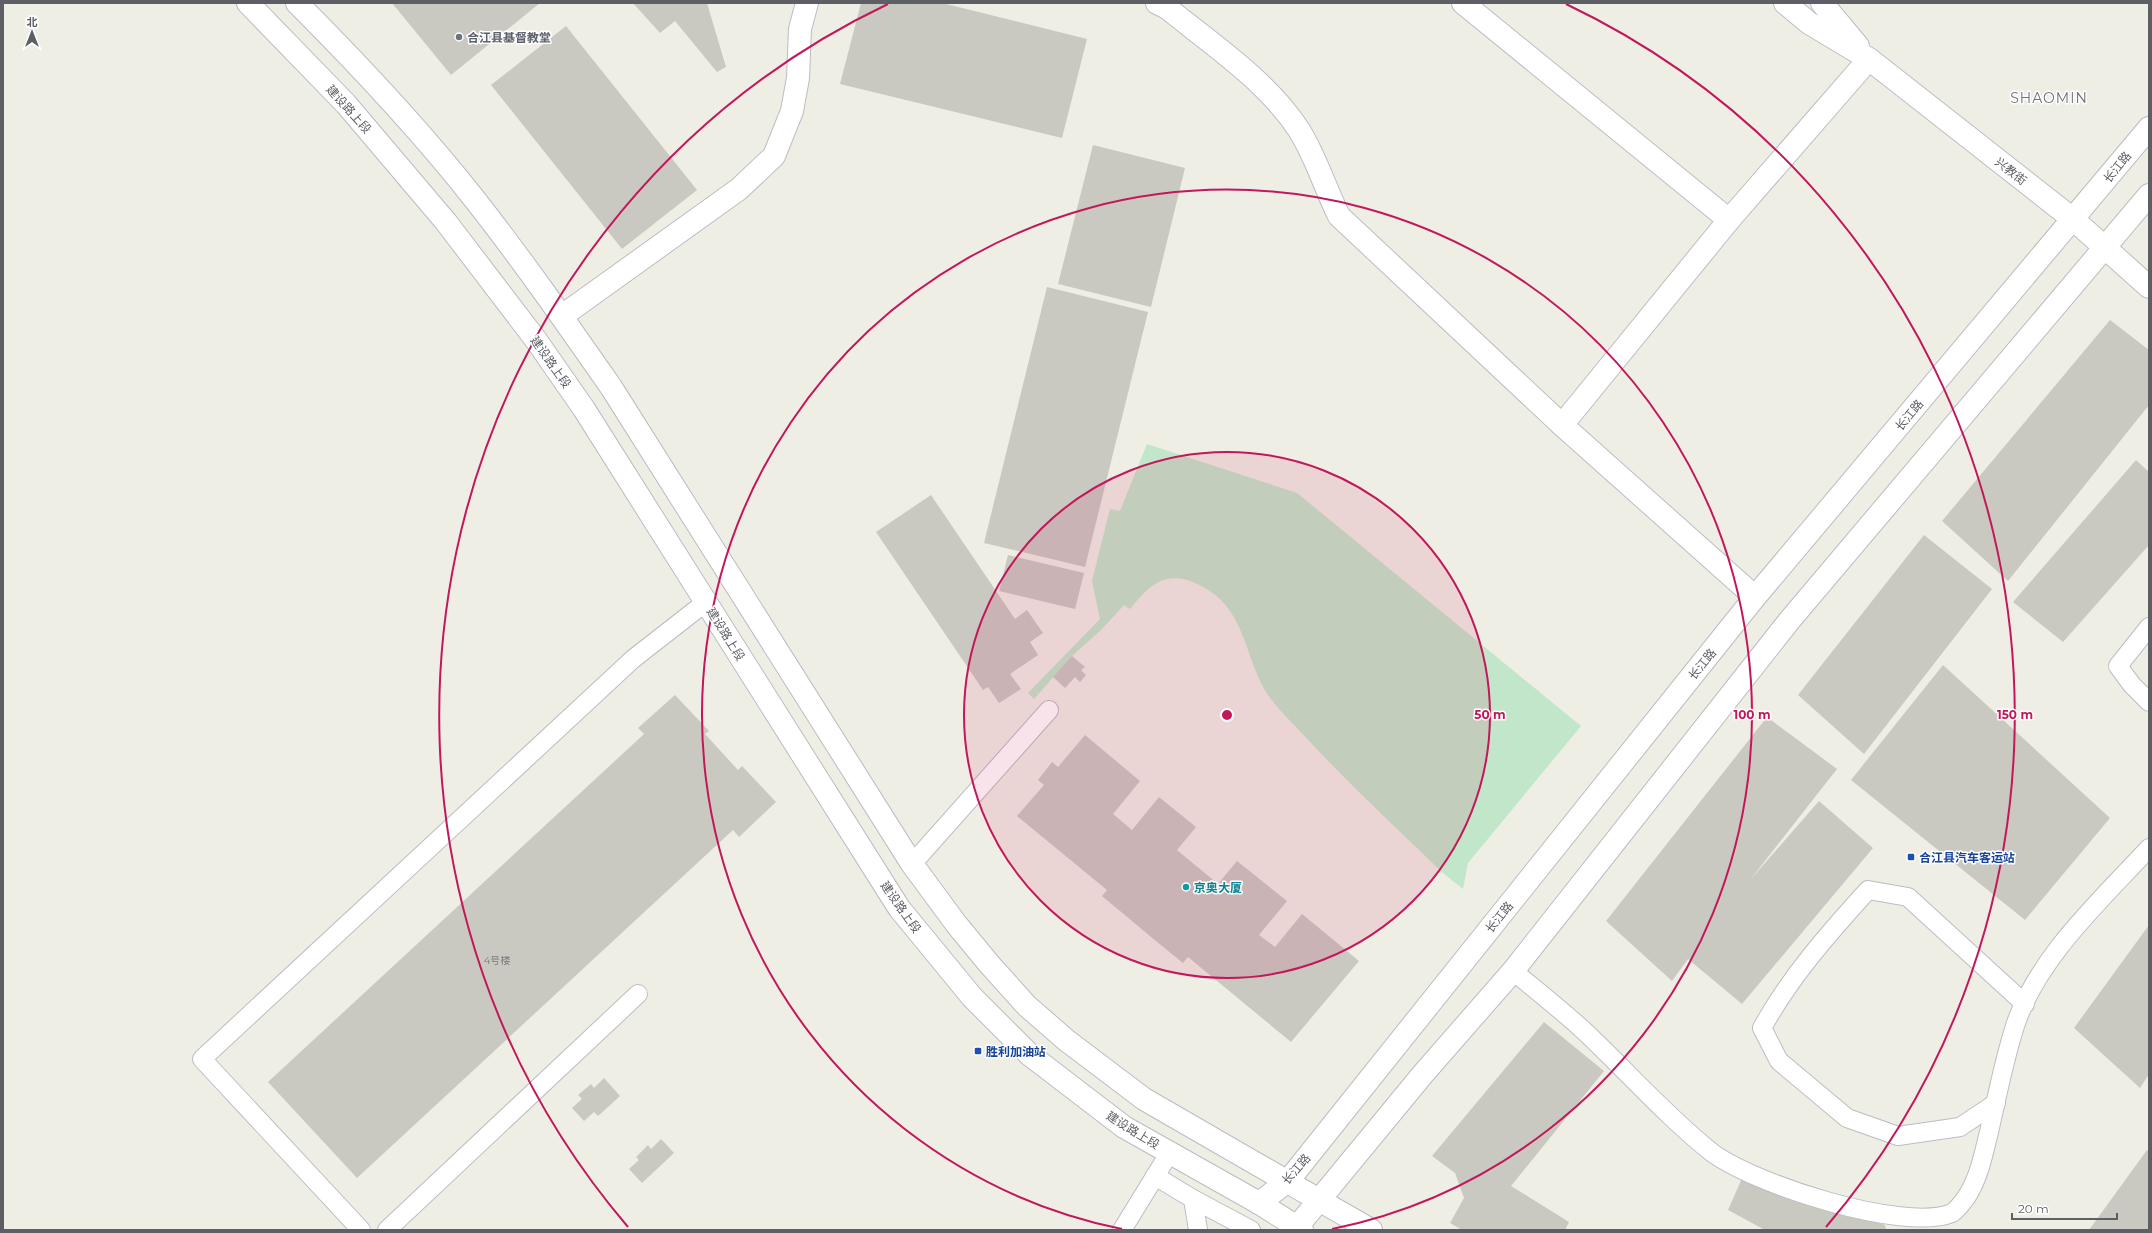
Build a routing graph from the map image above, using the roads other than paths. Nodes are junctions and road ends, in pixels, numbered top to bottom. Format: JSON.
{"nodes":[{"id":1,"x":248,"y":3,"type":"edge"},
{"id":2,"x":297,"y":3,"type":"edge"},
{"id":3,"x":807,"y":3,"type":"edge"},
{"id":4,"x":1157,"y":3,"type":"edge"},
{"id":5,"x":1463,"y":3,"type":"edge"},
{"id":6,"x":1785,"y":3,"type":"edge"},
{"id":7,"x":1822,"y":3,"type":"edge"},
{"id":8,"x":1869,"y":59,"type":"junction"},
{"id":9,"x":2149,"y":128,"type":"edge"},
{"id":10,"x":2149,"y":195,"type":"edge"},
{"id":11,"x":1729,"y":220,"type":"junction"},
{"id":12,"x":2074,"y":220,"type":"junction"},
{"id":13,"x":2105,"y":249,"type":"junction"},
{"id":14,"x":2149,"y":287,"type":"edge"},
{"id":15,"x":562,"y":316,"type":"junction"},
{"id":16,"x":1562,"y":425,"type":"junction"},
{"id":17,"x":1755,"y":597,"type":"junction"},
{"id":18,"x":706,"y":602,"type":"junction"},
{"id":19,"x":2149,"y":627,"type":"edge"},
{"id":20,"x":2149,"y":702,"type":"edge"},
{"id":21,"x":1049,"y":710,"type":"dead end"},
{"id":22,"x":2149,"y":848,"type":"edge"},
{"id":23,"x":912,"y":864,"type":"junction"},
{"id":24,"x":1513,"y":971,"type":"junction"},
{"id":25,"x":638,"y":994,"type":"dead end"},
{"id":26,"x":2025,"y":1004,"type":"junction"},
{"id":27,"x":1996,"y":1103,"type":"junction"},
{"id":28,"x":1170,"y":1152,"type":"junction"},
{"id":29,"x":1155,"y":1176,"type":"junction"},
{"id":30,"x":1288,"y":1181,"type":"junction"},
{"id":31,"x":1193,"y":1199,"type":"junction"},
{"id":32,"x":1320,"y":1201,"type":"junction"},
{"id":33,"x":1259,"y":1203,"type":"junction"},
{"id":34,"x":1230,"y":1224,"type":"edge"},
{"id":35,"x":1300,"y":1228,"type":"edge"},
{"id":36,"x":361,"y":1230,"type":"edge"},
{"id":37,"x":387,"y":1230,"type":"edge"},
{"id":38,"x":1122,"y":1230,"type":"edge"},
{"id":39,"x":1198,"y":1230,"type":"edge"},
{"id":40,"x":1251,"y":1230,"type":"edge"},
{"id":41,"x":1371,"y":1230,"type":"edge"}],
"edges":[{"from":1,"to":18,"type":"main road","name":"建设路上段"},
{"from":2,"to":15,"type":"main road"},
{"from":3,"to":15,"type":"main road"},
{"from":4,"to":16,"type":"main road"},
{"from":5,"to":11,"type":"main road"},
{"from":6,"to":8,"type":"main road","name":"兴教街"},
{"from":7,"to":8,"type":"main road","name":"兴教街"},
{"from":8,"to":11,"type":"main road"},
{"from":8,"to":12,"type":"main road","name":"兴教街"},
{"from":9,"to":12,"type":"main road","name":"长江路"},
{"from":10,"to":13,"type":"main road"},
{"from":11,"to":16,"type":"main road"},
{"from":12,"to":13,"type":"main road","name":"兴教街"},
{"from":12,"to":17,"type":"main road","name":"长江路"},
{"from":13,"to":14,"type":"main road","name":"兴教街"},
{"from":13,"to":24,"type":"main road"},
{"from":15,"to":23,"type":"main road"},
{"from":16,"to":17,"type":"main road"},
{"from":17,"to":30,"type":"main road","name":"长江路"},
{"from":18,"to":28,"type":"main road","name":"建设路上段"},
{"from":18,"to":36,"type":"lane"},
{"from":19,"to":20,"type":"lane"},
{"from":21,"to":23,"type":"lane"},
{"from":22,"to":26,"type":"lane"},
{"from":23,"to":30,"type":"main road"},
{"from":24,"to":27,"type":"lane"},
{"from":24,"to":32,"type":"main road"},
{"from":25,"to":37,"type":"lane"},
{"from":26,"to":27,"type":"lane"},
{"from":26,"to":27,"type":"lane"},
{"from":28,"to":29,"type":"lane"},
{"from":28,"to":33,"type":"main road","name":"建设路上段"},
{"from":29,"to":31,"type":"lane"},
{"from":29,"to":38,"type":"lane"},
{"from":30,"to":32,"type":"main road"},
{"from":30,"to":33,"type":"main road","name":"长江路"},
{"from":31,"to":34,"type":"lane"},
{"from":31,"to":39,"type":"lane"},
{"from":32,"to":35,"type":"main road"},
{"from":32,"to":41,"type":"main road"},
{"from":33,"to":35,"type":"main road","name":"建设路上段"},
{"from":34,"to":40,"type":"lane"}]}
